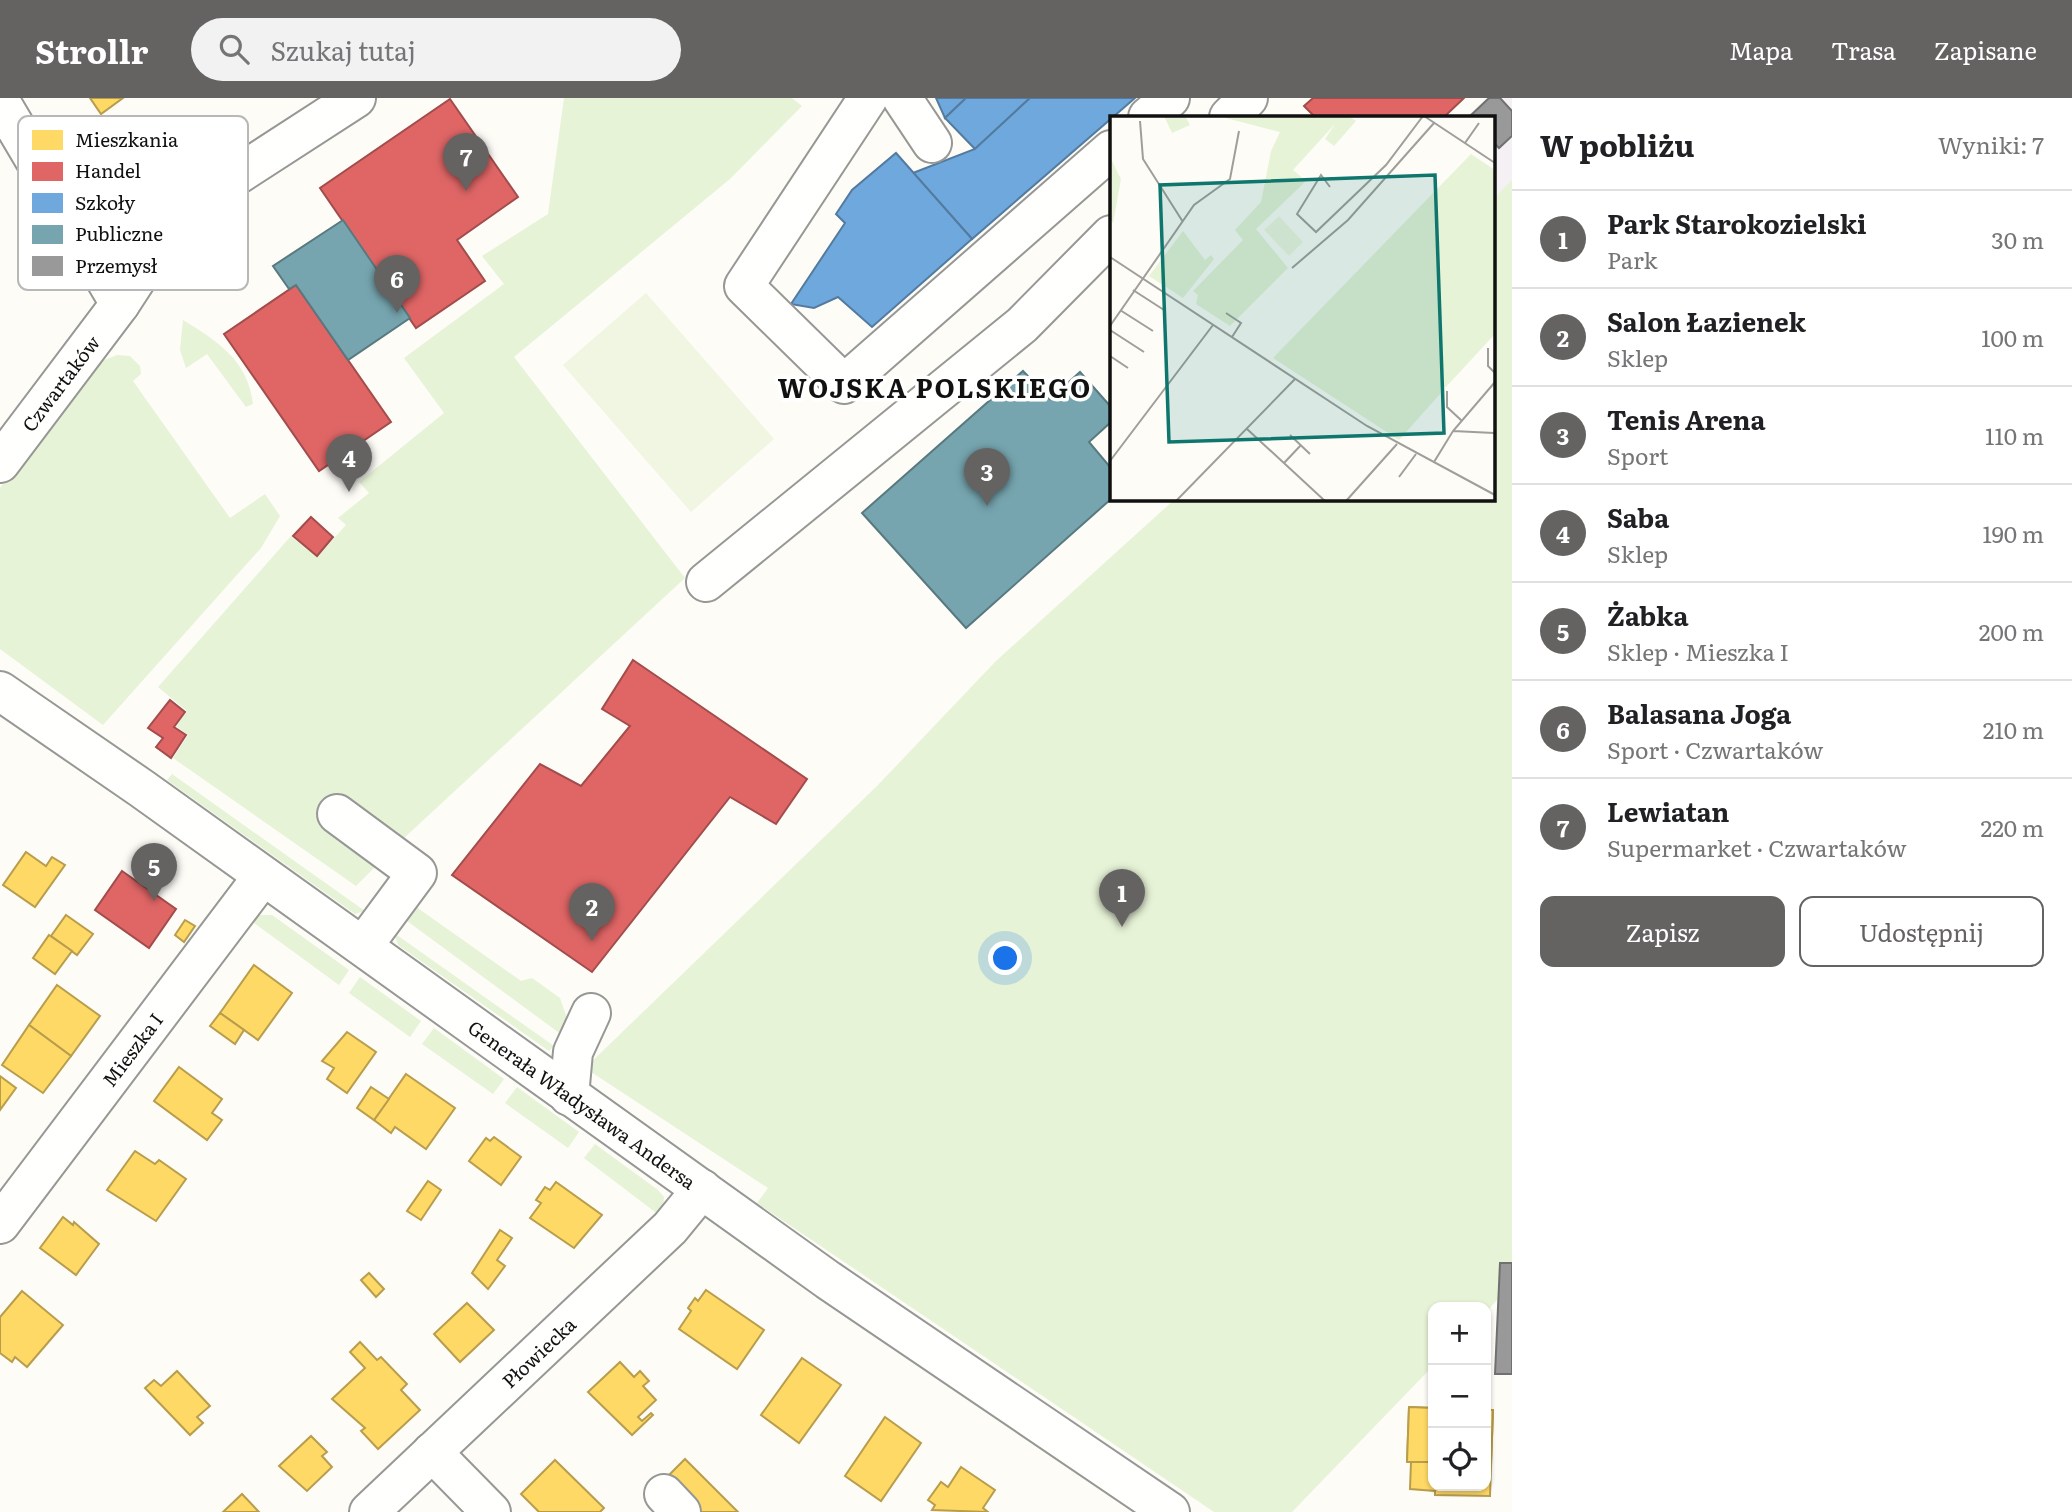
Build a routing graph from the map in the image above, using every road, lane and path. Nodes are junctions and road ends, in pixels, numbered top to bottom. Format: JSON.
{"nodes":[{"id":1,"x":356,"y":98,"type":"edge"},
{"id":2,"x":868,"y":98,"type":"edge"},
{"id":3,"x":902,"y":98,"type":"edge"},
{"id":4,"x":1170,"y":98,"type":"edge"},
{"id":5,"x":1248,"y":98,"type":"edge"},
{"id":6,"x":0,"y":101,"type":"edge"},
{"id":7,"x":1149,"y":116,"type":"edge"},
{"id":8,"x":1230,"y":116,"type":"edge"},
{"id":9,"x":18,"y":131,"type":"edge"},
{"id":10,"x":932,"y":143,"type":"dead end"},
{"id":11,"x":1110,"y":151,"type":"edge"},
{"id":12,"x":248,"y":168,"type":"edge"},
{"id":13,"x":1110,"y":236,"type":"edge"},
{"id":14,"x":112,"y":290,"type":"edge"},
{"id":15,"x":129,"y":290,"type":"edge"},
{"id":16,"x":120,"y":304,"type":"junction"},
{"id":17,"x":0,"y":463,"type":"edge"},
{"id":18,"x":706,"y":582,"type":"dead end"},
{"id":19,"x":0,"y":691,"type":"edge"},
{"id":20,"x":337,"y":814,"type":"dead end"},
{"id":21,"x":263,"y":876,"type":"junction"},
{"id":22,"x":363,"y":946,"type":"junction"},
{"id":23,"x":591,"y":1013,"type":"dead end"},
{"id":24,"x":569,"y":1096,"type":"junction"},
{"id":25,"x":702,"y":1189,"type":"junction"},
{"id":26,"x":0,"y":1224,"type":"edge"},
{"id":27,"x":432,"y":1452,"type":"junction"},
{"id":28,"x":369,"y":1512,"type":"edge"},
{"id":29,"x":491,"y":1512,"type":"edge"},
{"id":30,"x":1170,"y":1512,"type":"edge"}],
"edges":[{"from":1,"to":12,"type":"street","name":"Czwartaków"},
{"from":2,"to":11,"type":"street"},
{"from":3,"to":10,"type":"street"},
{"from":4,"to":7,"type":"street"},
{"from":5,"to":8,"type":"street"},
{"from":6,"to":9,"type":"street"},
{"from":13,"to":18,"type":"street"},
{"from":14,"to":16,"type":"street"},
{"from":15,"to":16,"type":"street","name":"Czwartaków"},
{"from":16,"to":17,"type":"street","name":"Czwartaków"},
{"from":19,"to":21,"type":"street","name":"Generała Władysława Andersa"},
{"from":20,"to":22,"type":"street"},
{"from":21,"to":22,"type":"street","name":"Generała Władysława Andersa"},
{"from":21,"to":26,"type":"street","name":"Mieszka I"},
{"from":22,"to":24,"type":"street","name":"Generała Władysława Andersa"},
{"from":23,"to":24,"type":"street"},
{"from":24,"to":25,"type":"street","name":"Generała Władysława Andersa"},
{"from":25,"to":27,"type":"street","name":"Płowiecka"},
{"from":25,"to":30,"type":"street","name":"Generała Władysława Andersa"},
{"from":27,"to":28,"type":"street","name":"Płowiecka"},
{"from":27,"to":29,"type":"street"}]}
